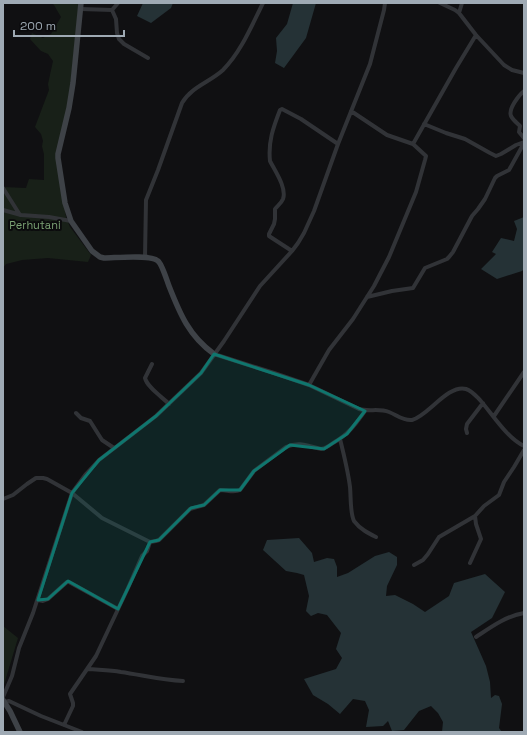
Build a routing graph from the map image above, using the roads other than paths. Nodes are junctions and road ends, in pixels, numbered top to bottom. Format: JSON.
{"nodes":[{"id":1,"x":118,"y":3,"type":"edge"},
{"id":2,"x":263,"y":3,"type":"edge"},
{"id":3,"x":385,"y":3,"type":"edge"},
{"id":4,"x":440,"y":3,"type":"edge"},
{"id":5,"x":462,"y":3,"type":"edge"},
{"id":6,"x":81,"y":6,"type":"edge"},
{"id":7,"x":112,"y":10,"type":"junction"},
{"id":8,"x":459,"y":13,"type":"junction"},
{"id":9,"x":476,"y":35,"type":"junction"},
{"id":10,"x":148,"y":58,"type":"dead end"},
{"id":11,"x":524,"y":73,"type":"edge"},
{"id":12,"x":524,"y":91,"type":"edge"},
{"id":13,"x":351,"y":111,"type":"junction"},
{"id":14,"x":424,"y":124,"type":"junction"},
{"id":15,"x":524,"y":138,"type":"edge"},
{"id":16,"x":524,"y":142,"type":"edge"},
{"id":17,"x":338,"y":144,"type":"junction"},
{"id":18,"x":413,"y":144,"type":"junction"},
{"id":19,"x":3,"y":188,"type":"edge"},
{"id":20,"x":3,"y":210,"type":"edge"},
{"id":21,"x":20,"y":216,"type":"junction"},
{"id":22,"x":71,"y":221,"type":"junction"},
{"id":23,"x":292,"y":251,"type":"junction"},
{"id":24,"x":145,"y":257,"type":"junction"},
{"id":25,"x":367,"y":297,"type":"junction"},
{"id":26,"x":214,"y":354,"type":"junction"},
{"id":27,"x":152,"y":364,"type":"dead end"},
{"id":28,"x":524,"y":372,"type":"edge"},
{"id":29,"x":309,"y":385,"type":"junction"},
{"id":30,"x":483,"y":403,"type":"junction"},
{"id":31,"x":169,"y":404,"type":"junction"},
{"id":32,"x":365,"y":411,"type":"junction"},
{"id":33,"x":76,"y":413,"type":"dead end"},
{"id":34,"x":494,"y":416,"type":"junction"},
{"id":35,"x":467,"y":433,"type":"dead end"},
{"id":36,"x":340,"y":439,"type":"junction"},
{"id":37,"x":524,"y":446,"type":"edge"},
{"id":38,"x":114,"y":448,"type":"junction"},
{"id":39,"x":524,"y":450,"type":"edge"},
{"id":40,"x":72,"y":493,"type":"junction"},
{"id":41,"x":3,"y":499,"type":"edge"},
{"id":42,"x":475,"y":516,"type":"junction"},
{"id":43,"x":376,"y":537,"type":"dead end"},
{"id":44,"x":150,"y":542,"type":"junction"},
{"id":45,"x":470,"y":563,"type":"dead end"},
{"id":46,"x":414,"y":565,"type":"dead end"},
{"id":47,"x":38,"y":600,"type":"junction"},
{"id":48,"x":118,"y":609,"type":"junction"},
{"id":49,"x":524,"y":613,"type":"edge"},
{"id":50,"x":476,"y":636,"type":"dead end"},
{"id":51,"x":88,"y":669,"type":"junction"},
{"id":52,"x":182,"y":681,"type":"dead end"},
{"id":53,"x":3,"y":700,"type":"edge"},
{"id":54,"x":64,"y":725,"type":"junction"},
{"id":55,"x":20,"y":732,"type":"edge"},
{"id":56,"x":82,"y":732,"type":"edge"}],
"edges":[{"from":1,"to":7,"type":"street"},
{"from":2,"to":24,"type":"street"},
{"from":3,"to":13,"type":"street"},
{"from":4,"to":8,"type":"street"},
{"from":5,"to":8,"type":"street"},
{"from":6,"to":7,"type":"street"},
{"from":6,"to":22,"type":"street"},
{"from":7,"to":10,"type":"street"},
{"from":8,"to":9,"type":"street"},
{"from":9,"to":11,"type":"street"},
{"from":9,"to":14,"type":"street"},
{"from":12,"to":15,"type":"street"},
{"from":13,"to":17,"type":"street"},
{"from":13,"to":18,"type":"street"},
{"from":14,"to":16,"type":"street"},
{"from":14,"to":18,"type":"street"},
{"from":16,"to":25,"type":"street"},
{"from":17,"to":23,"type":"street"},
{"from":17,"to":23,"type":"street"},
{"from":18,"to":25,"type":"street"},
{"from":19,"to":21,"type":"street"},
{"from":20,"to":21,"type":"street"},
{"from":21,"to":22,"type":"street"},
{"from":22,"to":24,"type":"street"},
{"from":23,"to":26,"type":"street"},
{"from":24,"to":26,"type":"street"},
{"from":25,"to":29,"type":"street"},
{"from":26,"to":29,"type":"street"},
{"from":26,"to":31,"type":"street"},
{"from":27,"to":31,"type":"street"},
{"from":28,"to":34,"type":"street"},
{"from":29,"to":32,"type":"street"},
{"from":30,"to":32,"type":"street"},
{"from":30,"to":34,"type":"street"},
{"from":30,"to":35,"type":"street"},
{"from":31,"to":38,"type":"street"},
{"from":32,"to":36,"type":"street"},
{"from":33,"to":38,"type":"street"},
{"from":34,"to":37,"type":"street"},
{"from":36,"to":43,"type":"street"},
{"from":36,"to":44,"type":"street"},
{"from":38,"to":40,"type":"street"},
{"from":39,"to":42,"type":"street"},
{"from":40,"to":41,"type":"street"},
{"from":40,"to":44,"type":"street"},
{"from":40,"to":47,"type":"street"},
{"from":42,"to":45,"type":"street"},
{"from":42,"to":46,"type":"street"},
{"from":44,"to":48,"type":"street"},
{"from":47,"to":48,"type":"street"},
{"from":47,"to":53,"type":"street"},
{"from":48,"to":51,"type":"street"},
{"from":49,"to":50,"type":"street"},
{"from":51,"to":52,"type":"street"},
{"from":51,"to":54,"type":"street"},
{"from":53,"to":54,"type":"street"},
{"from":53,"to":55,"type":"street"},
{"from":54,"to":56,"type":"street"}]}
